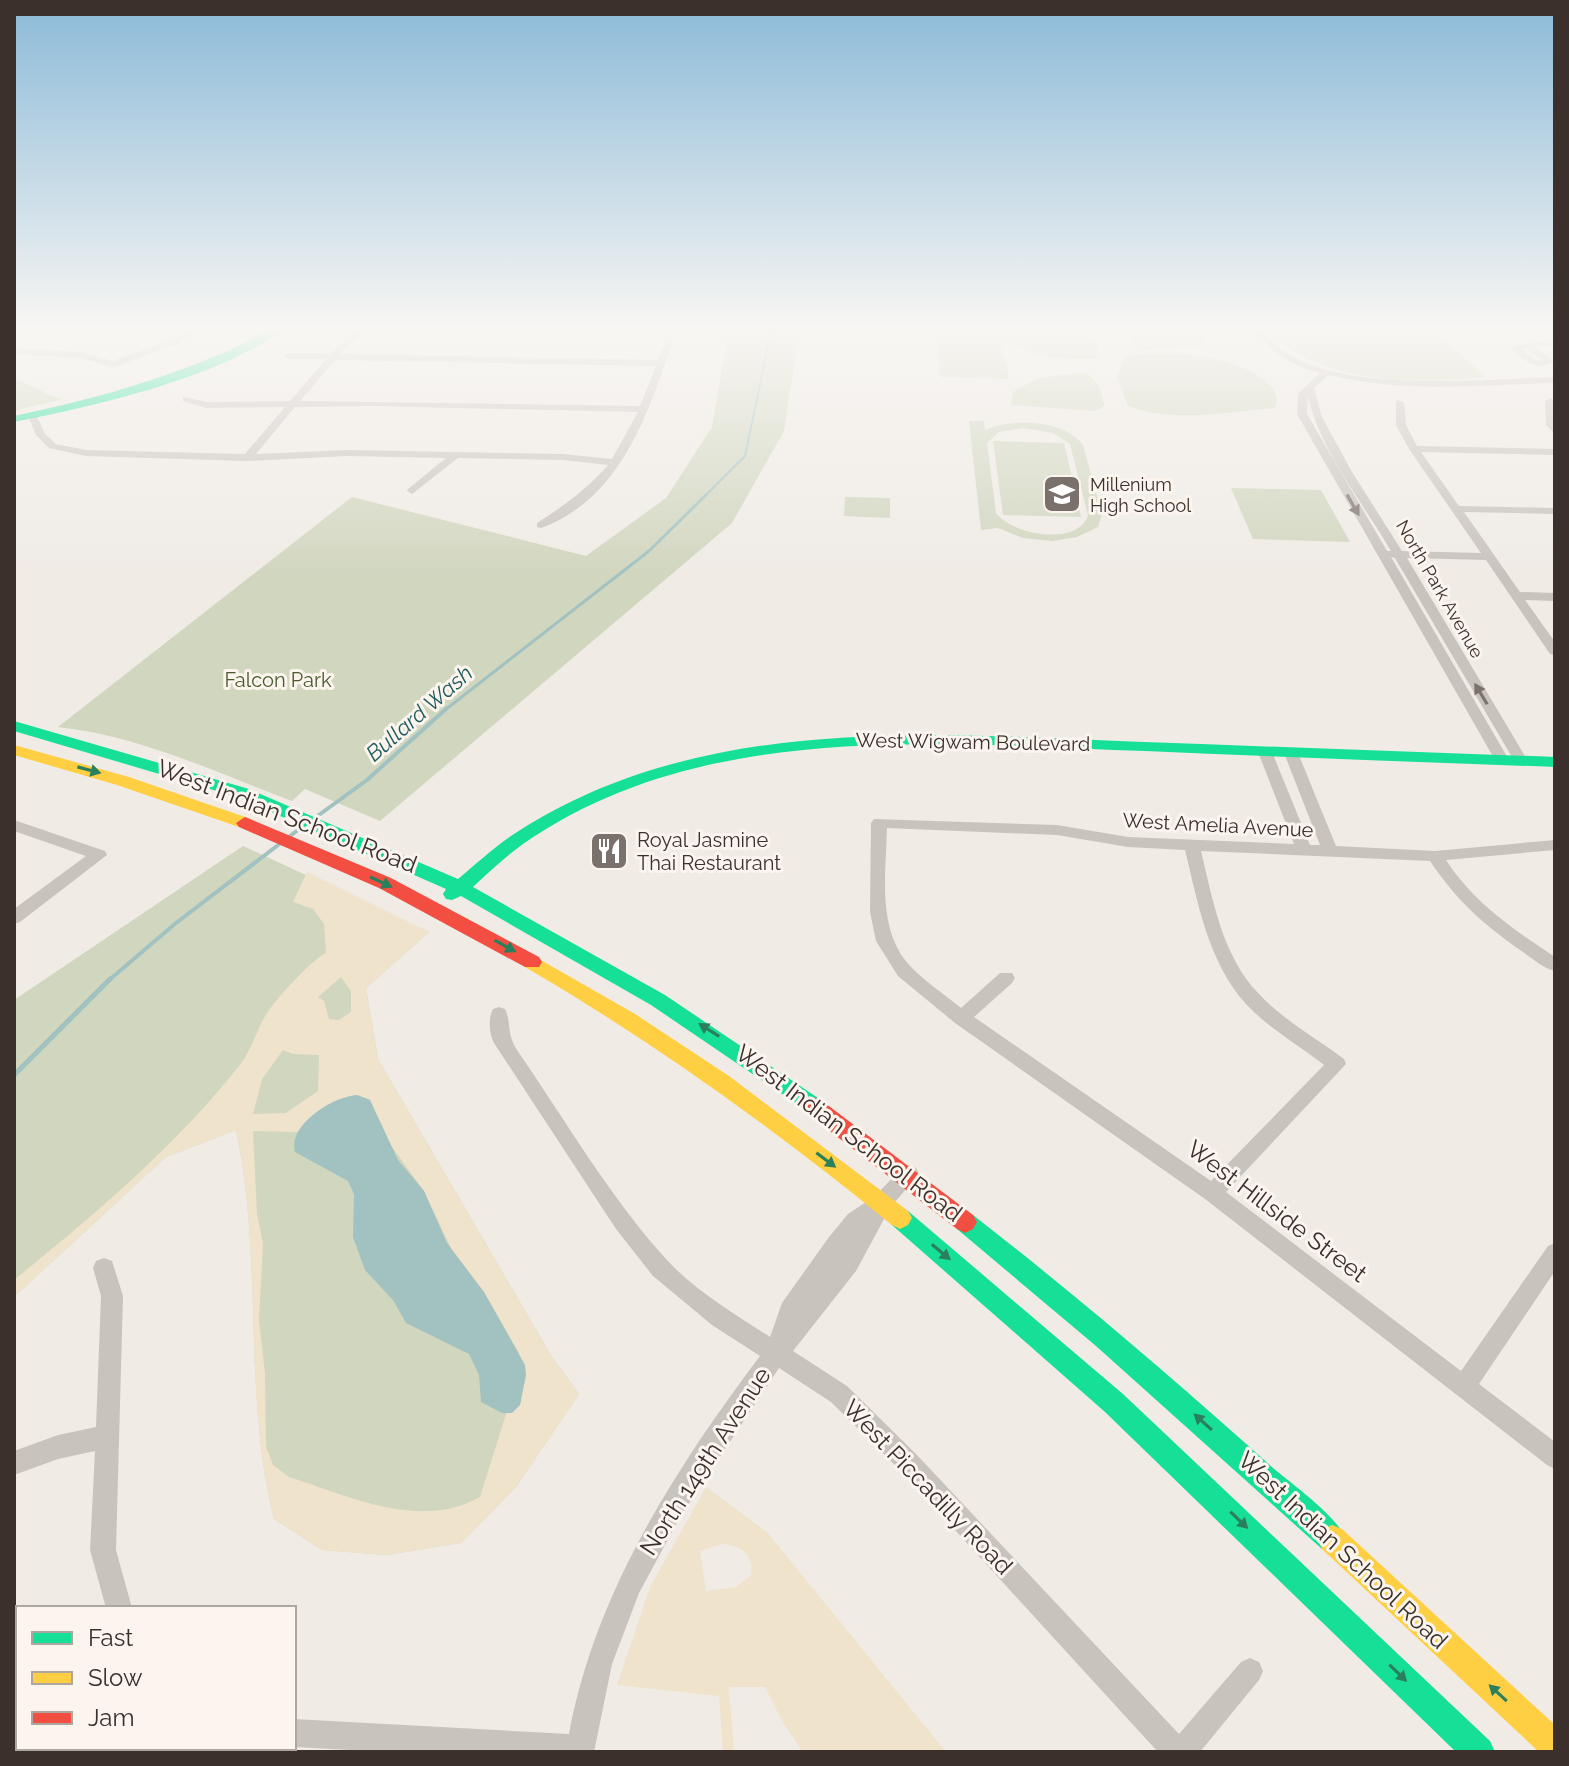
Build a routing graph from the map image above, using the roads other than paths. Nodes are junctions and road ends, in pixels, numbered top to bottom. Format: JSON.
{"nodes":[{"id":1,"x":52,"y":410,"type":"edge"},
{"id":2,"x":287,"y":410,"type":"edge"},
{"id":3,"x":644,"y":410,"type":"edge"},
{"id":4,"x":1302,"y":410,"type":"edge"},
{"id":5,"x":1316,"y":410,"type":"edge"},
{"id":6,"x":1400,"y":410,"type":"edge"},
{"id":7,"x":1550,"y":410,"type":"edge"},
{"id":8,"x":23,"y":418,"type":"edge"},
{"id":9,"x":1555,"y":431,"type":"edge"},
{"id":10,"x":1314,"y":435,"type":"junction"},
{"id":11,"x":1328,"y":436,"type":"junction"},
{"id":12,"x":1414,"y":449,"type":"junction"},
{"id":13,"x":1555,"y":452,"type":"edge"},
{"id":14,"x":456,"y":455,"type":"junction"},
{"id":15,"x":247,"y":458,"type":"junction"},
{"id":16,"x":616,"y":463,"type":"junction"},
{"id":17,"x":412,"y":491,"type":"dead end"},
{"id":18,"x":1457,"y":509,"type":"junction"},
{"id":19,"x":1555,"y":511,"type":"edge"},
{"id":20,"x":541,"y":525,"type":"dead end"},
{"id":21,"x":1381,"y":554,"type":"junction"},
{"id":22,"x":1397,"y":554,"type":"junction"},
{"id":23,"x":1491,"y":557,"type":"junction"},
{"id":24,"x":1517,"y":596,"type":"junction"},
{"id":25,"x":1555,"y":597,"type":"edge"},
{"id":26,"x":1555,"y":651,"type":"edge"},
{"id":27,"x":14,"y":726,"type":"edge"},
{"id":28,"x":14,"y":750,"type":"edge"},
{"id":29,"x":1265,"y":752,"type":"junction"},
{"id":30,"x":1291,"y":753,"type":"junction"},
{"id":31,"x":1512,"y":760,"type":"junction"},
{"id":32,"x":1555,"y":762,"type":"edge"},
{"id":33,"x":14,"y":825,"type":"edge"},
{"id":34,"x":1555,"y":845,"type":"edge"},
{"id":35,"x":1192,"y":846,"type":"junction"},
{"id":36,"x":1304,"y":850,"type":"junction"},
{"id":37,"x":1330,"y":851,"type":"junction"},
{"id":38,"x":1435,"y":856,"type":"junction"},
{"id":39,"x":460,"y":885,"type":"junction"},
{"id":40,"x":437,"y":908,"type":"junction"},
{"id":41,"x":14,"y":918,"type":"edge"},
{"id":42,"x":1555,"y":965,"type":"edge"},
{"id":43,"x":904,"y":971,"type":"joint"},
{"id":44,"x":1006,"y":978,"type":"dead end"},
{"id":45,"x":499,"y":1014,"type":"dead end"},
{"id":46,"x":961,"y":1018,"type":"junction"},
{"id":47,"x":909,"y":1174,"type":"junction"},
{"id":48,"x":1212,"y":1193,"type":"junction"},
{"id":49,"x":882,"y":1202,"type":"junction"},
{"id":50,"x":1555,"y":1253,"type":"edge"},
{"id":51,"x":104,"y":1268,"type":"dead end"},
{"id":52,"x":776,"y":1354,"type":"junction"},
{"id":53,"x":1465,"y":1385,"type":"junction"},
{"id":54,"x":108,"y":1436,"type":"junction"},
{"id":55,"x":1555,"y":1457,"type":"edge"},
{"id":56,"x":14,"y":1463,"type":"edge"},
{"id":57,"x":118,"y":1606,"type":"edge"},
{"id":58,"x":1250,"y":1671,"type":"dead end"},
{"id":59,"x":296,"y":1733,"type":"edge"},
{"id":60,"x":1555,"y":1746,"type":"edge"},
{"id":61,"x":580,"y":1750,"type":"edge"},
{"id":62,"x":1180,"y":1752,"type":"edge"},
{"id":63,"x":1479,"y":1752,"type":"edge"}],
"edges":[{"from":1,"to":8,"type":"main road"},
{"from":2,"to":15,"type":"street"},
{"from":3,"to":16,"type":"street"},
{"from":4,"to":10,"type":"street","name":"North Park Avenue"},
{"from":5,"to":11,"type":"street","name":"North Park Avenue"},
{"from":6,"to":12,"type":"street"},
{"from":7,"to":9,"type":"street"},
{"from":8,"to":15,"type":"street"},
{"from":10,"to":11,"type":"street"},
{"from":10,"to":21,"type":"street","name":"North Park Avenue","one_way":true},
{"from":11,"to":22,"type":"street","name":"North Park Avenue"},
{"from":12,"to":13,"type":"street"},
{"from":12,"to":18,"type":"street"},
{"from":14,"to":15,"type":"street"},
{"from":14,"to":16,"type":"street"},
{"from":14,"to":17,"type":"street"},
{"from":16,"to":20,"type":"street"},
{"from":18,"to":19,"type":"street"},
{"from":18,"to":23,"type":"street"},
{"from":21,"to":22,"type":"street"},
{"from":21,"to":31,"type":"street","name":"North Park Avenue"},
{"from":22,"to":23,"type":"street"},
{"from":31,"to":22,"type":"street","name":"North Park Avenue","one_way":true},
{"from":23,"to":24,"type":"street"},
{"from":24,"to":25,"type":"street"},
{"from":24,"to":26,"type":"street"},
{"from":27,"to":39,"type":"main road","name":"West Indian School Road"},
{"from":28,"to":40,"type":"main road","name":"West Indian School Road","one_way":true},
{"from":29,"to":30,"type":"main road","name":"West Wigwam Boulevard"},
{"from":29,"to":36,"type":"street"},
{"from":29,"to":39,"type":"main road","name":"West Wigwam Boulevard"},
{"from":30,"to":31,"type":"main road","name":"West Wigwam Boulevard"},
{"from":30,"to":37,"type":"street"},
{"from":31,"to":32,"type":"main road","name":"West Wigwam Boulevard"},
{"from":33,"to":41,"type":"street"},
{"from":34,"to":38,"type":"street","name":"West Amelia Avenue"},
{"from":35,"to":36,"type":"street","name":"West Amelia Avenue"},
{"from":35,"to":43,"type":"street","name":"West Amelia Avenue"},
{"from":35,"to":48,"type":"street"},
{"from":36,"to":37,"type":"street","name":"West Amelia Avenue"},
{"from":37,"to":38,"type":"street","name":"West Amelia Avenue"},
{"from":38,"to":42,"type":"street"},
{"from":39,"to":40,"type":"main road","name":"West Wigwam Boulevard"},
{"from":47,"to":39,"type":"main road","name":"West Indian School Road","one_way":true},
{"from":40,"to":49,"type":"main road","name":"West Indian School Road","one_way":true},
{"from":43,"to":46,"type":"street","name":"West Hillside Street"},
{"from":44,"to":46,"type":"street"},
{"from":45,"to":52,"type":"street","name":"West Piccadilly Road"},
{"from":46,"to":48,"type":"street","name":"West Hillside Street"},
{"from":47,"to":49,"type":"street","name":"North 149th Avenue"},
{"from":60,"to":47,"type":"main road","name":"West Indian School Road","one_way":true},
{"from":48,"to":53,"type":"street","name":"West Hillside Street"},
{"from":49,"to":52,"type":"street","name":"North 149th Avenue"},
{"from":49,"to":63,"type":"main road","name":"West Indian School Road","one_way":true},
{"from":50,"to":53,"type":"street"},
{"from":51,"to":54,"type":"street"},
{"from":52,"to":61,"type":"street","name":"North 149th Avenue"},
{"from":52,"to":62,"type":"street","name":"West Piccadilly Road"},
{"from":53,"to":55,"type":"street","name":"West Hillside Street"},
{"from":54,"to":56,"type":"street"},
{"from":54,"to":57,"type":"street"},
{"from":58,"to":62,"type":"street"},
{"from":59,"to":61,"type":"street"}]}
